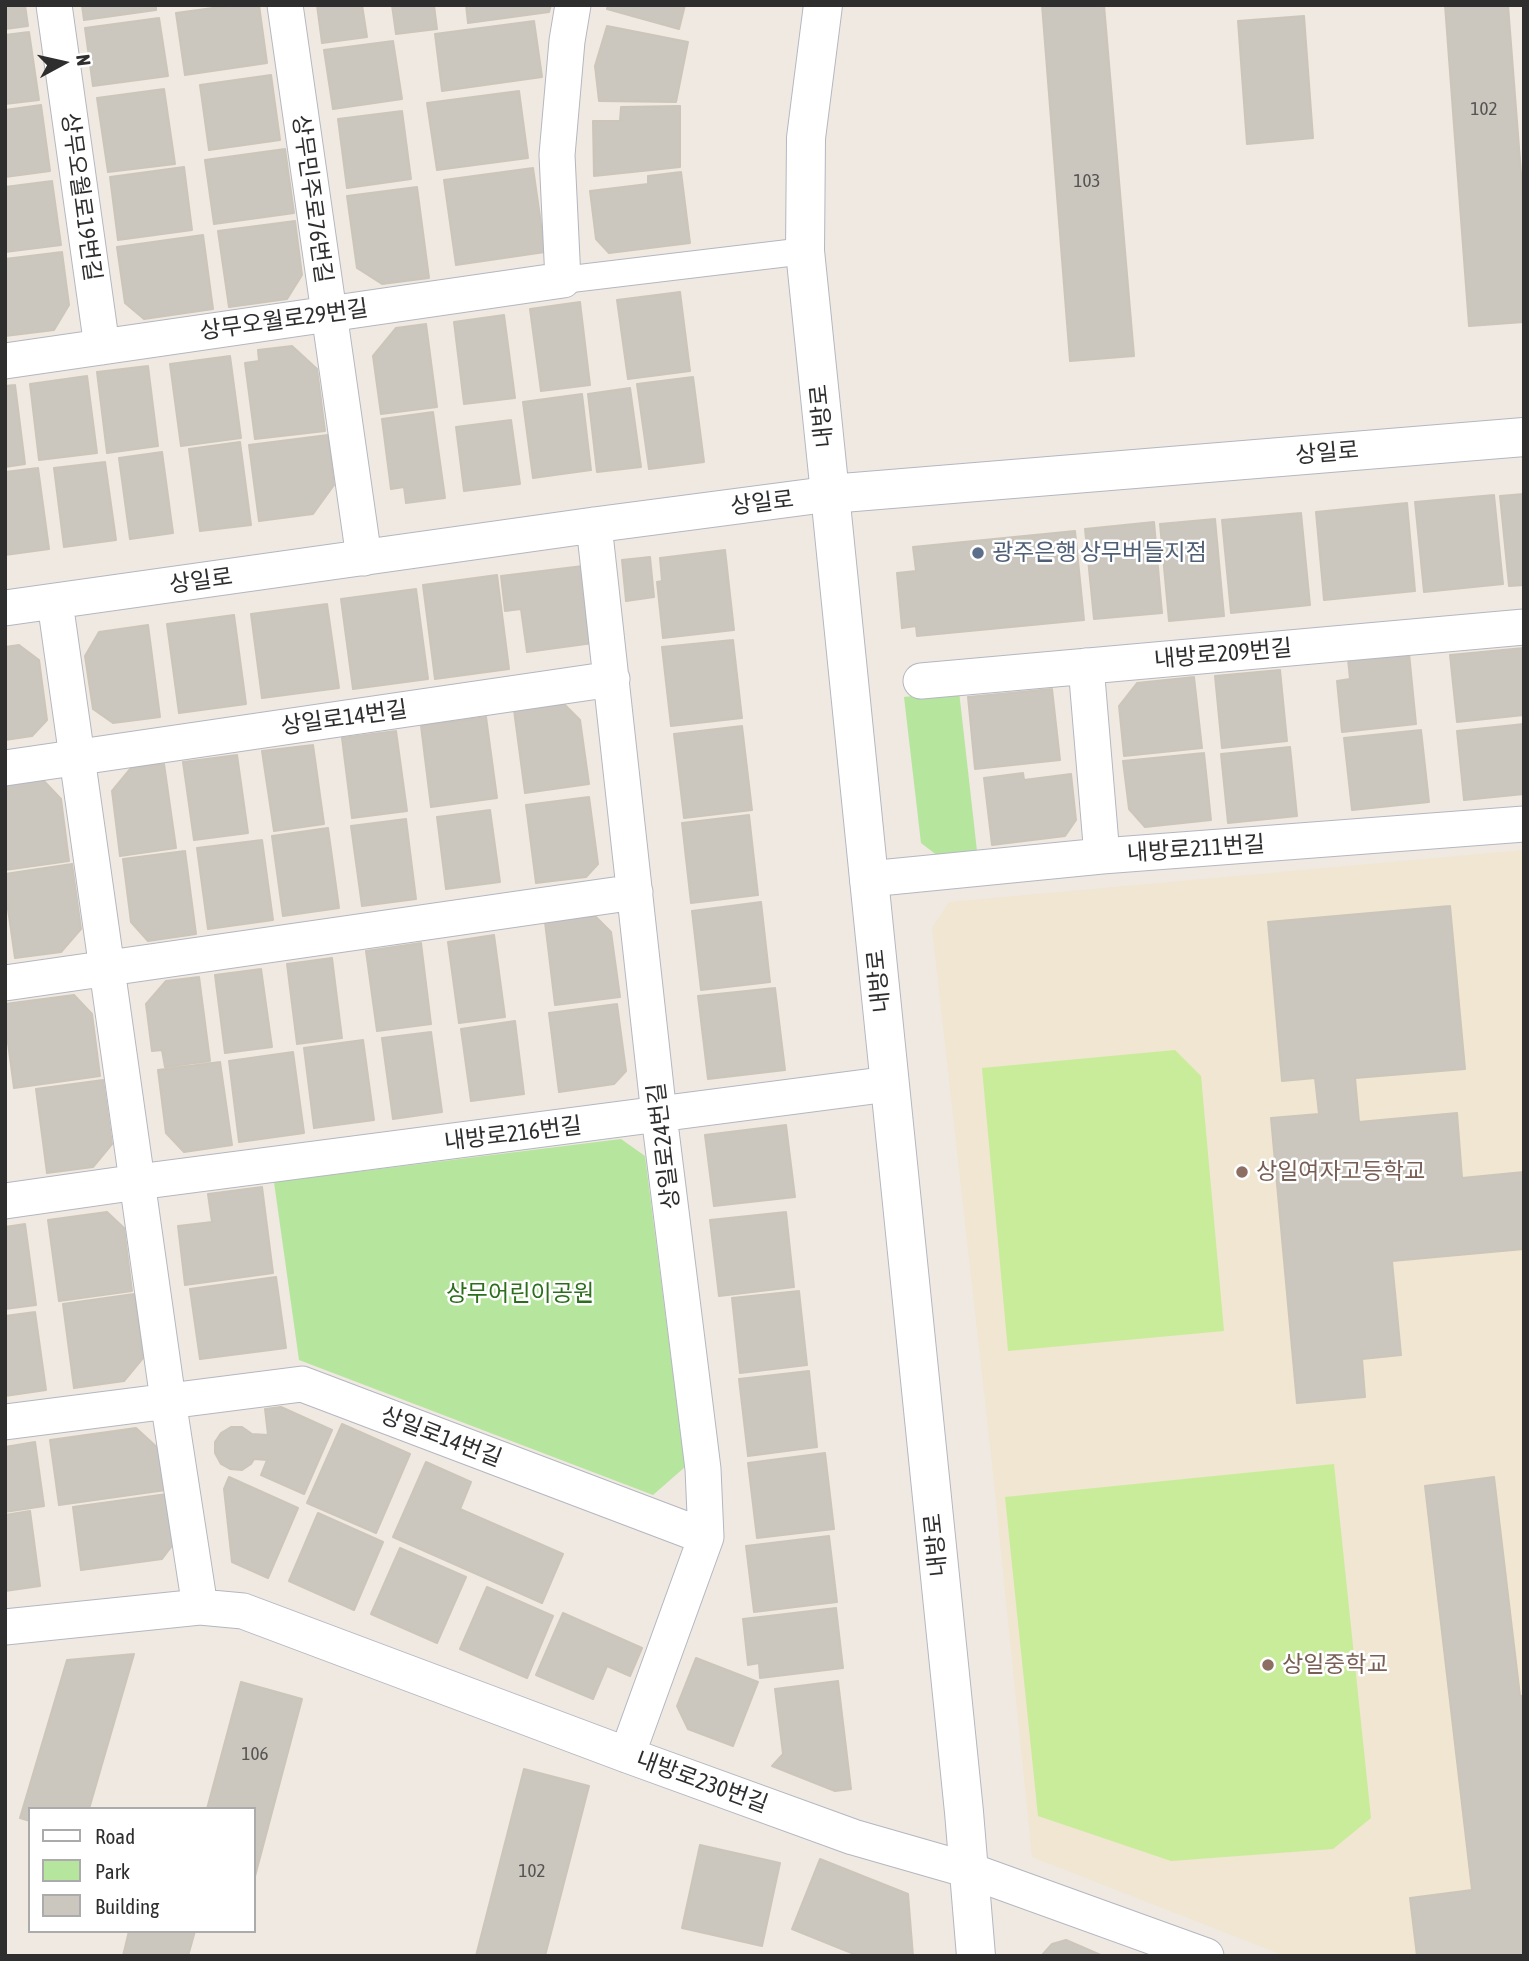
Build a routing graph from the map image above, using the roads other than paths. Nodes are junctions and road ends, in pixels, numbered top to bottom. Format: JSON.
{"nodes":[{"id":1,"x":54,"y":5,"type":"edge"},
{"id":2,"x":285,"y":5,"type":"edge"},
{"id":3,"x":573,"y":5,"type":"edge"},
{"id":4,"x":823,"y":5,"type":"edge"},
{"id":5,"x":805,"y":251,"type":"junction"},
{"id":6,"x":563,"y":280,"type":"junction"},
{"id":7,"x":329,"y":314,"type":"junction"},
{"id":8,"x":102,"y":346,"type":"junction"},
{"id":9,"x":5,"y":361,"type":"edge"},
{"id":10,"x":1524,"y":437,"type":"edge"},
{"id":11,"x":830,"y":494,"type":"junction"},
{"id":12,"x":594,"y":525,"type":"junction"},
{"id":13,"x":364,"y":558,"type":"junction"},
{"id":14,"x":55,"y":602,"type":"junction"},
{"id":15,"x":5,"y":608,"type":"edge"},
{"id":16,"x":1524,"y":627,"type":"edge"},
{"id":17,"x":1086,"y":666,"type":"junction"},
{"id":18,"x":612,"y":679,"type":"junction"},
{"id":19,"x":922,"y":681,"type":"dead end"},
{"id":20,"x":77,"y":758,"type":"junction"},
{"id":21,"x":5,"y":768,"type":"edge"},
{"id":22,"x":1524,"y":824,"type":"edge"},
{"id":23,"x":1102,"y":856,"type":"junction"},
{"id":24,"x":869,"y":879,"type":"junction"},
{"id":25,"x":635,"y":892,"type":"junction"},
{"id":26,"x":108,"y":969,"type":"junction"},
{"id":27,"x":5,"y":983,"type":"edge"},
{"id":28,"x":889,"y":1084,"type":"junction"},
{"id":29,"x":659,"y":1115,"type":"junction"},
{"id":30,"x":138,"y":1182,"type":"junction"},
{"id":31,"x":5,"y":1201,"type":"edge"},
{"id":32,"x":168,"y":1400,"type":"junction"},
{"id":33,"x":5,"y":1422,"type":"edge"},
{"id":34,"x":706,"y":1537,"type":"junction"},
{"id":35,"x":201,"y":1607,"type":"junction"},
{"id":36,"x":5,"y":1626,"type":"edge"},
{"id":37,"x":627,"y":1755,"type":"junction"},
{"id":38,"x":968,"y":1870,"type":"junction"},
{"id":39,"x":976,"y":1956,"type":"edge"},
{"id":40,"x":1206,"y":1956,"type":"edge"}],
"edges":[{"from":1,"to":8,"type":"street","name":"상무오월로19번길"},
{"from":2,"to":7,"type":"street","name":"상무민주로76번길"},
{"from":3,"to":6,"type":"street"},
{"from":4,"to":5,"type":"street","name":"내방로"},
{"from":5,"to":6,"type":"street"},
{"from":5,"to":11,"type":"street","name":"내방로"},
{"from":6,"to":7,"type":"street","name":"상무오월로29번길"},
{"from":7,"to":8,"type":"street","name":"상무오월로29번길"},
{"from":7,"to":13,"type":"street","name":"상무민주로76번길"},
{"from":8,"to":9,"type":"street","name":"상무오월로29번길"},
{"from":10,"to":11,"type":"street","name":"상일로"},
{"from":11,"to":12,"type":"street","name":"상일로"},
{"from":11,"to":24,"type":"street","name":"내방로"},
{"from":12,"to":13,"type":"street","name":"상일로"},
{"from":12,"to":18,"type":"street","name":"상일로24번길"},
{"from":13,"to":14,"type":"street","name":"상일로"},
{"from":14,"to":15,"type":"street","name":"상일로"},
{"from":14,"to":20,"type":"street"},
{"from":16,"to":17,"type":"street","name":"내방로209번길"},
{"from":17,"to":19,"type":"street","name":"내방로209번길"},
{"from":17,"to":23,"type":"street"},
{"from":18,"to":20,"type":"street","name":"상일로14번길"},
{"from":18,"to":25,"type":"street","name":"상일로24번길"},
{"from":20,"to":21,"type":"street","name":"상일로14번길"},
{"from":20,"to":26,"type":"street"},
{"from":22,"to":23,"type":"street","name":"내방로211번길"},
{"from":23,"to":24,"type":"street","name":"내방로211번길"},
{"from":24,"to":28,"type":"street","name":"내방로"},
{"from":25,"to":26,"type":"street"},
{"from":25,"to":29,"type":"street","name":"상일로24번길"},
{"from":26,"to":27,"type":"street"},
{"from":26,"to":30,"type":"street"},
{"from":28,"to":29,"type":"street","name":"내방로216번길"},
{"from":28,"to":38,"type":"street","name":"내방로"},
{"from":29,"to":30,"type":"street","name":"내방로216번길"},
{"from":29,"to":34,"type":"street","name":"상일로24번길"},
{"from":30,"to":31,"type":"street","name":"내방로216번길"},
{"from":30,"to":32,"type":"street"},
{"from":32,"to":33,"type":"street","name":"상일로14번길"},
{"from":32,"to":34,"type":"street","name":"상일로14번길"},
{"from":32,"to":35,"type":"street"},
{"from":34,"to":37,"type":"street","name":"상일로24번길"},
{"from":35,"to":36,"type":"street","name":"내방로230번길"},
{"from":35,"to":37,"type":"street","name":"내방로230번길"},
{"from":37,"to":38,"type":"street","name":"내방로230번길"},
{"from":38,"to":39,"type":"street","name":"내방로"},
{"from":38,"to":40,"type":"street","name":"내방로230번길"}]}
